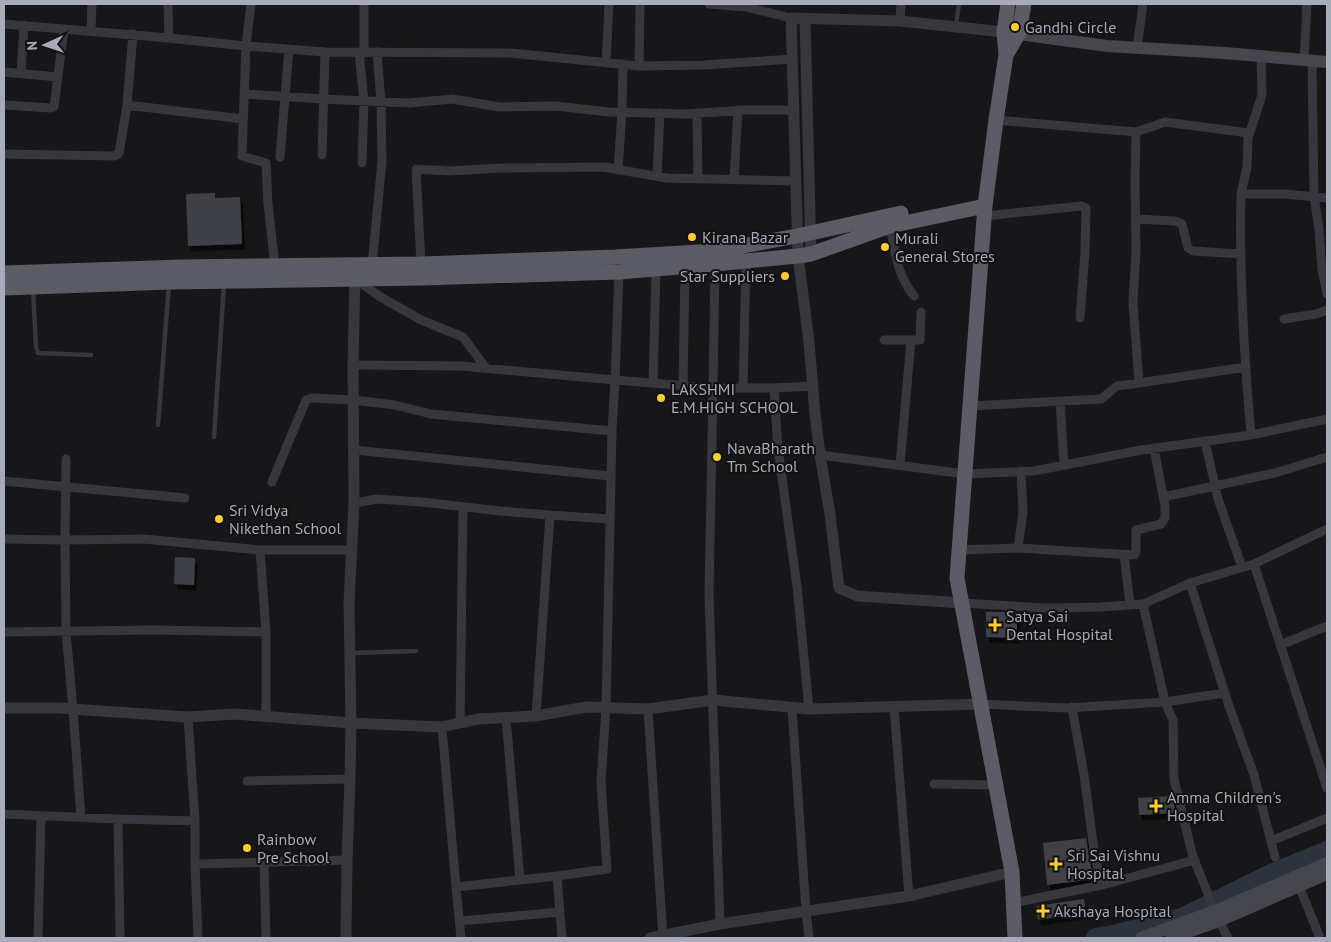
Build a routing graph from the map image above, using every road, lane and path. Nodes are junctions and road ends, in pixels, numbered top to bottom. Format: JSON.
{"nodes":[{"id":1,"x":92,"y":4,"type":"edge"},
{"id":2,"x":168,"y":4,"type":"edge"},
{"id":3,"x":251,"y":4,"type":"edge"},
{"id":4,"x":364,"y":4,"type":"edge"},
{"id":5,"x":609,"y":4,"type":"edge"},
{"id":6,"x":640,"y":4,"type":"edge"},
{"id":7,"x":709,"y":4,"type":"edge"},
{"id":8,"x":722,"y":4,"type":"edge"},
{"id":9,"x":901,"y":4,"type":"edge"},
{"id":10,"x":959,"y":4,"type":"edge"},
{"id":11,"x":1008,"y":4,"type":"edge"},
{"id":12,"x":1024,"y":4,"type":"edge"},
{"id":13,"x":1142,"y":4,"type":"edge"},
{"id":14,"x":1307,"y":4,"type":"edge"},
{"id":15,"x":791,"y":18,"type":"junction"},
{"id":16,"x":805,"y":19,"type":"junction"},
{"id":17,"x":900,"y":21,"type":"junction"},
{"id":18,"x":4,"y":24,"type":"edge"},
{"id":19,"x":24,"y":25,"type":"junction"},
{"id":20,"x":956,"y":27,"type":"junction"},
{"id":21,"x":64,"y":29,"type":"junction"},
{"id":22,"x":91,"y":30,"type":"junction"},
{"id":23,"x":1012,"y":33,"type":"junction"},
{"id":24,"x":133,"y":34,"type":"junction"},
{"id":25,"x":169,"y":38,"type":"junction"},
{"id":26,"x":246,"y":46,"type":"junction"},
{"id":27,"x":1137,"y":48,"type":"junction"},
{"id":28,"x":289,"y":49,"type":"junction"},
{"id":29,"x":325,"y":52,"type":"junction"},
{"id":30,"x":362,"y":52,"type":"junction"},
{"id":31,"x":377,"y":52,"type":"junction"},
{"id":32,"x":1261,"y":57,"type":"junction"},
{"id":33,"x":792,"y":59,"type":"junction"},
{"id":34,"x":1308,"y":60,"type":"junction"},
{"id":35,"x":606,"y":62,"type":"junction"},
{"id":36,"x":1327,"y":62,"type":"edge"},
{"id":37,"x":623,"y":64,"type":"junction"},
{"id":38,"x":639,"y":66,"type":"junction"},
{"id":39,"x":4,"y":72,"type":"edge"},
{"id":40,"x":21,"y":74,"type":"junction"},
{"id":41,"x":58,"y":77,"type":"junction"},
{"id":42,"x":244,"y":94,"type":"junction"},
{"id":43,"x":284,"y":97,"type":"junction"},
{"id":44,"x":323,"y":99,"type":"junction"},
{"id":45,"x":364,"y":101,"type":"junction"},
{"id":46,"x":382,"y":102,"type":"junction"},
{"id":47,"x":4,"y":105,"type":"edge"},
{"id":48,"x":127,"y":105,"type":"junction"},
{"id":49,"x":738,"y":110,"type":"junction"},
{"id":50,"x":794,"y":110,"type":"junction"},
{"id":51,"x":622,"y":112,"type":"junction"},
{"id":52,"x":660,"y":113,"type":"junction"},
{"id":53,"x":698,"y":113,"type":"junction"},
{"id":54,"x":243,"y":118,"type":"junction"},
{"id":55,"x":996,"y":120,"type":"junction"},
{"id":56,"x":1136,"y":132,"type":"junction"},
{"id":57,"x":1249,"y":133,"type":"junction"},
{"id":58,"x":4,"y":154,"type":"edge"},
{"id":59,"x":322,"y":155,"type":"dead end"},
{"id":60,"x":280,"y":157,"type":"dead end"},
{"id":61,"x":362,"y":163,"type":"dead end"},
{"id":62,"x":618,"y":170,"type":"junction"},
{"id":63,"x":657,"y":176,"type":"junction"},
{"id":64,"x":698,"y":178,"type":"junction"},
{"id":65,"x":734,"y":179,"type":"junction"},
{"id":66,"x":796,"y":181,"type":"junction"},
{"id":67,"x":1241,"y":194,"type":"junction"},
{"id":68,"x":1314,"y":197,"type":"junction"},
{"id":69,"x":1327,"y":198,"type":"edge"},
{"id":70,"x":985,"y":206,"type":"junction"},
{"id":71,"x":1135,"y":219,"type":"junction"},
{"id":72,"x":890,"y":226,"type":"junction"},
{"id":73,"x":804,"y":235,"type":"junction"},
{"id":74,"x":1241,"y":254,"type":"junction"},
{"id":75,"x":804,"y":255,"type":"junction"},
{"id":76,"x":746,"y":261,"type":"junction"},
{"id":77,"x":420,"y":264,"type":"junction"},
{"id":78,"x":715,"y":264,"type":"junction"},
{"id":79,"x":372,"y":265,"type":"junction"},
{"id":80,"x":275,"y":266,"type":"junction"},
{"id":81,"x":685,"y":266,"type":"junction"},
{"id":82,"x":656,"y":270,"type":"junction"},
{"id":83,"x":355,"y":272,"type":"junction"},
{"id":84,"x":619,"y":272,"type":"junction"},
{"id":85,"x":4,"y":273,"type":"edge"},
{"id":86,"x":177,"y":277,"type":"junction"},
{"id":87,"x":224,"y":281,"type":"junction"},
{"id":88,"x":33,"y":287,"type":"junction"},
{"id":89,"x":4,"y":288,"type":"edge"},
{"id":90,"x":1327,"y":294,"type":"edge"},
{"id":91,"x":914,"y":296,"type":"dead end"},
{"id":92,"x":1327,"y":310,"type":"edge"},
{"id":93,"x":921,"y":312,"type":"dead end"},
{"id":94,"x":1080,"y":318,"type":"dead end"},
{"id":95,"x":1284,"y":319,"type":"dead end"},
{"id":96,"x":884,"y":340,"type":"dead end"},
{"id":97,"x":911,"y":340,"type":"junction"},
{"id":98,"x":90,"y":355,"type":"dead end"},
{"id":99,"x":353,"y":365,"type":"junction"},
{"id":100,"x":486,"y":368,"type":"junction"},
{"id":101,"x":1246,"y":368,"type":"junction"},
{"id":102,"x":615,"y":380,"type":"junction"},
{"id":103,"x":653,"y":383,"type":"junction"},
{"id":104,"x":1140,"y":383,"type":"junction"},
{"id":105,"x":683,"y":386,"type":"junction"},
{"id":106,"x":813,"y":386,"type":"junction"},
{"id":107,"x":713,"y":388,"type":"junction"},
{"id":108,"x":743,"y":388,"type":"junction"},
{"id":109,"x":774,"y":388,"type":"junction"},
{"id":110,"x":353,"y":400,"type":"junction"},
{"id":111,"x":1060,"y":401,"type":"junction"},
{"id":112,"x":970,"y":406,"type":"junction"},
{"id":113,"x":1327,"y":419,"type":"edge"},
{"id":114,"x":158,"y":425,"type":"dead end"},
{"id":115,"x":612,"y":431,"type":"junction"},
{"id":116,"x":1251,"y":435,"type":"junction"},
{"id":117,"x":214,"y":437,"type":"dead end"},
{"id":118,"x":1205,"y":441,"type":"junction"},
{"id":119,"x":1154,"y":448,"type":"junction"},
{"id":120,"x":354,"y":450,"type":"junction"},
{"id":121,"x":820,"y":455,"type":"junction"},
{"id":122,"x":1327,"y":457,"type":"edge"},
{"id":123,"x":66,"y":459,"type":"dead end"},
{"id":124,"x":900,"y":465,"type":"junction"},
{"id":125,"x":1064,"y":465,"type":"junction"},
{"id":126,"x":1021,"y":472,"type":"junction"},
{"id":127,"x":965,"y":474,"type":"junction"},
{"id":128,"x":610,"y":476,"type":"junction"},
{"id":129,"x":4,"y":481,"type":"edge"},
{"id":130,"x":272,"y":482,"type":"dead end"},
{"id":131,"x":66,"y":486,"type":"junction"},
{"id":132,"x":1215,"y":486,"type":"junction"},
{"id":133,"x":1163,"y":496,"type":"junction"},
{"id":134,"x":185,"y":498,"type":"dead end"},
{"id":135,"x":354,"y":503,"type":"junction"},
{"id":136,"x":463,"y":507,"type":"junction"},
{"id":137,"x":550,"y":515,"type":"junction"},
{"id":138,"x":610,"y":519,"type":"junction"},
{"id":139,"x":1327,"y":529,"type":"edge"},
{"id":140,"x":4,"y":539,"type":"edge"},
{"id":141,"x":65,"y":540,"type":"junction"},
{"id":142,"x":1018,"y":548,"type":"junction"},
{"id":143,"x":260,"y":550,"type":"junction"},
{"id":144,"x":352,"y":550,"type":"junction"},
{"id":145,"x":960,"y":550,"type":"junction"},
{"id":146,"x":1124,"y":555,"type":"junction"},
{"id":147,"x":1254,"y":564,"type":"junction"},
{"id":148,"x":1242,"y":567,"type":"junction"},
{"id":149,"x":1190,"y":583,"type":"junction"},
{"id":150,"x":962,"y":603,"type":"junction"},
{"id":151,"x":1130,"y":604,"type":"junction"},
{"id":152,"x":1143,"y":604,"type":"junction"},
{"id":153,"x":1327,"y":626,"type":"edge"},
{"id":154,"x":4,"y":632,"type":"edge"},
{"id":155,"x":66,"y":632,"type":"junction"},
{"id":156,"x":266,"y":632,"type":"junction"},
{"id":157,"x":1280,"y":644,"type":"junction"},
{"id":158,"x":416,"y":651,"type":"dead end"},
{"id":159,"x":350,"y":653,"type":"junction"},
{"id":160,"x":1225,"y":693,"type":"junction"},
{"id":161,"x":713,"y":700,"type":"junction"},
{"id":162,"x":1165,"y":702,"type":"junction"},
{"id":163,"x":981,"y":704,"type":"junction"},
{"id":164,"x":606,"y":707,"type":"junction"},
{"id":165,"x":894,"y":707,"type":"junction"},
{"id":166,"x":1072,"y":707,"type":"junction"},
{"id":167,"x":4,"y":708,"type":"edge"},
{"id":168,"x":792,"y":708,"type":"junction"},
{"id":169,"x":73,"y":709,"type":"junction"},
{"id":170,"x":648,"y":709,"type":"junction"},
{"id":171,"x":808,"y":709,"type":"junction"},
{"id":172,"x":266,"y":716,"type":"junction"},
{"id":173,"x":536,"y":716,"type":"junction"},
{"id":174,"x":188,"y":717,"type":"junction"},
{"id":175,"x":506,"y":718,"type":"junction"},
{"id":176,"x":351,"y":722,"type":"junction"},
{"id":177,"x":460,"y":723,"type":"junction"},
{"id":178,"x":442,"y":727,"type":"junction"},
{"id":179,"x":350,"y":779,"type":"junction"},
{"id":180,"x":247,"y":781,"type":"dead end"},
{"id":181,"x":934,"y":784,"type":"dead end"},
{"id":182,"x":995,"y":784,"type":"junction"},
{"id":183,"x":1327,"y":785,"type":"edge"},
{"id":184,"x":4,"y":814,"type":"edge"},
{"id":185,"x":41,"y":816,"type":"junction"},
{"id":186,"x":81,"y":818,"type":"junction"},
{"id":187,"x":1327,"y":818,"type":"edge"},
{"id":188,"x":118,"y":819,"type":"junction"},
{"id":189,"x":195,"y":821,"type":"junction"},
{"id":190,"x":1271,"y":841,"type":"junction"},
{"id":191,"x":1275,"y":857,"type":"dead end"},
{"id":192,"x":346,"y":860,"type":"junction"},
{"id":193,"x":1195,"y":860,"type":"junction"},
{"id":194,"x":264,"y":862,"type":"junction"},
{"id":195,"x":1327,"y":863,"type":"edge"},
{"id":196,"x":195,"y":864,"type":"junction"},
{"id":197,"x":1012,"y":872,"type":"junction"},
{"id":198,"x":1327,"y":874,"type":"edge"},
{"id":199,"x":557,"y":876,"type":"junction"},
{"id":200,"x":520,"y":880,"type":"junction"},
{"id":201,"x":1102,"y":885,"type":"junction"},
{"id":202,"x":1299,"y":886,"type":"junction"},
{"id":203,"x":456,"y":887,"type":"junction"},
{"id":204,"x":909,"y":896,"type":"junction"},
{"id":205,"x":1013,"y":903,"type":"junction"},
{"id":206,"x":806,"y":911,"type":"junction"},
{"id":207,"x":560,"y":912,"type":"junction"},
{"id":208,"x":1216,"y":913,"type":"junction"},
{"id":209,"x":460,"y":921,"type":"junction"},
{"id":210,"x":720,"y":924,"type":"junction"},
{"id":211,"x":1015,"y":935,"type":"edge"},
{"id":212,"x":662,"y":937,"type":"edge"},
{"id":213,"x":38,"y":938,"type":"edge"},
{"id":214,"x":120,"y":938,"type":"edge"},
{"id":215,"x":198,"y":938,"type":"edge"},
{"id":216,"x":266,"y":938,"type":"edge"},
{"id":217,"x":346,"y":938,"type":"edge"},
{"id":218,"x":461,"y":938,"type":"edge"},
{"id":219,"x":562,"y":938,"type":"edge"},
{"id":220,"x":650,"y":938,"type":"edge"},
{"id":221,"x":809,"y":938,"type":"edge"},
{"id":222,"x":1141,"y":938,"type":"edge"},
{"id":223,"x":1171,"y":938,"type":"edge"},
{"id":224,"x":1228,"y":938,"type":"edge"},
{"id":225,"x":1320,"y":938,"type":"edge"}],
"edges":[{"from":1,"to":22,"type":"street"},
{"from":2,"to":25,"type":"street"},
{"from":3,"to":26,"type":"street"},
{"from":4,"to":30,"type":"street"},
{"from":5,"to":35,"type":"street"},
{"from":6,"to":38,"type":"street"},
{"from":7,"to":8,"type":"street"},
{"from":8,"to":15,"type":"street"},
{"from":9,"to":17,"type":"street"},
{"from":10,"to":20,"type":"lane"},
{"from":11,"to":23,"type":"highway"},
{"from":12,"to":23,"type":"highway"},
{"from":13,"to":27,"type":"street"},
{"from":14,"to":34,"type":"street"},
{"from":15,"to":16,"type":"street"},
{"from":15,"to":33,"type":"street"},
{"from":16,"to":17,"type":"street"},
{"from":16,"to":73,"type":"street"},
{"from":17,"to":20,"type":"street"},
{"from":18,"to":19,"type":"street"},
{"from":19,"to":21,"type":"street"},
{"from":19,"to":40,"type":"street"},
{"from":20,"to":23,"type":"street"},
{"from":21,"to":22,"type":"street"},
{"from":21,"to":41,"type":"street"},
{"from":22,"to":24,"type":"street"},
{"from":23,"to":27,"type":"main road"},
{"from":23,"to":55,"type":"highway"},
{"from":24,"to":25,"type":"street"},
{"from":24,"to":48,"type":"street"},
{"from":25,"to":26,"type":"street"},
{"from":26,"to":28,"type":"street"},
{"from":26,"to":42,"type":"street"},
{"from":27,"to":32,"type":"main road"},
{"from":28,"to":29,"type":"street"},
{"from":28,"to":43,"type":"street"},
{"from":29,"to":30,"type":"street"},
{"from":29,"to":44,"type":"street"},
{"from":30,"to":31,"type":"street"},
{"from":30,"to":45,"type":"street"},
{"from":31,"to":35,"type":"street"},
{"from":31,"to":46,"type":"street"},
{"from":32,"to":34,"type":"main road"},
{"from":32,"to":57,"type":"street"},
{"from":33,"to":38,"type":"street"},
{"from":33,"to":50,"type":"street"},
{"from":34,"to":36,"type":"main road"},
{"from":34,"to":68,"type":"street"},
{"from":35,"to":37,"type":"street"},
{"from":37,"to":38,"type":"street"},
{"from":37,"to":51,"type":"street"},
{"from":39,"to":40,"type":"street"},
{"from":40,"to":41,"type":"street"},
{"from":41,"to":47,"type":"street"},
{"from":42,"to":43,"type":"street"},
{"from":42,"to":54,"type":"street"},
{"from":43,"to":44,"type":"street"},
{"from":43,"to":60,"type":"street"},
{"from":44,"to":45,"type":"street"},
{"from":44,"to":59,"type":"street"},
{"from":45,"to":46,"type":"street"},
{"from":45,"to":61,"type":"street"},
{"from":46,"to":51,"type":"street"},
{"from":46,"to":79,"type":"street"},
{"from":48,"to":54,"type":"street"},
{"from":48,"to":58,"type":"street"},
{"from":49,"to":50,"type":"street"},
{"from":49,"to":53,"type":"street"},
{"from":49,"to":65,"type":"street"},
{"from":50,"to":66,"type":"street"},
{"from":51,"to":52,"type":"street"},
{"from":51,"to":62,"type":"street"},
{"from":52,"to":53,"type":"street"},
{"from":52,"to":63,"type":"street"},
{"from":53,"to":64,"type":"street"},
{"from":54,"to":80,"type":"street"},
{"from":55,"to":56,"type":"street"},
{"from":55,"to":70,"type":"highway"},
{"from":56,"to":57,"type":"street"},
{"from":56,"to":71,"type":"street"},
{"from":57,"to":67,"type":"street"},
{"from":62,"to":63,"type":"street"},
{"from":62,"to":77,"type":"street"},
{"from":63,"to":64,"type":"street"},
{"from":64,"to":65,"type":"street"},
{"from":65,"to":66,"type":"street"},
{"from":66,"to":73,"type":"street"},
{"from":67,"to":68,"type":"street"},
{"from":67,"to":74,"type":"street"},
{"from":68,"to":69,"type":"street"},
{"from":68,"to":90,"type":"street"},
{"from":70,"to":72,"type":"highway"},
{"from":70,"to":73,"type":"highway"},
{"from":70,"to":94,"type":"street"},
{"from":70,"to":112,"type":"highway"},
{"from":71,"to":74,"type":"street"},
{"from":71,"to":104,"type":"street"},
{"from":72,"to":75,"type":"highway"},
{"from":72,"to":91,"type":"street"},
{"from":73,"to":75,"type":"street"},
{"from":73,"to":77,"type":"highway"},
{"from":74,"to":101,"type":"street"},
{"from":75,"to":76,"type":"highway"},
{"from":75,"to":106,"type":"street"},
{"from":76,"to":78,"type":"highway"},
{"from":76,"to":108,"type":"street"},
{"from":77,"to":79,"type":"highway"},
{"from":78,"to":81,"type":"highway"},
{"from":78,"to":107,"type":"street"},
{"from":79,"to":83,"type":"highway"},
{"from":80,"to":83,"type":"highway"},
{"from":80,"to":86,"type":"highway"},
{"from":81,"to":82,"type":"highway"},
{"from":81,"to":105,"type":"street"},
{"from":82,"to":84,"type":"highway"},
{"from":82,"to":103,"type":"street"},
{"from":83,"to":84,"type":"highway"},
{"from":83,"to":87,"type":"highway"},
{"from":83,"to":99,"type":"street"},
{"from":83,"to":100,"type":"street"},
{"from":84,"to":102,"type":"street"},
{"from":85,"to":86,"type":"highway"},
{"from":86,"to":87,"type":"highway"},
{"from":86,"to":88,"type":"highway"},
{"from":86,"to":114,"type":"lane"},
{"from":87,"to":117,"type":"lane"},
{"from":88,"to":89,"type":"highway"},
{"from":88,"to":98,"type":"lane"},
{"from":92,"to":95,"type":"street"},
{"from":93,"to":97,"type":"street"},
{"from":96,"to":97,"type":"street"},
{"from":97,"to":124,"type":"street"},
{"from":99,"to":100,"type":"street"},
{"from":99,"to":110,"type":"street"},
{"from":100,"to":102,"type":"street"},
{"from":101,"to":104,"type":"street"},
{"from":101,"to":116,"type":"street"},
{"from":102,"to":103,"type":"street"},
{"from":102,"to":115,"type":"street"},
{"from":103,"to":105,"type":"street"},
{"from":104,"to":111,"type":"street"},
{"from":105,"to":107,"type":"street"},
{"from":106,"to":109,"type":"street"},
{"from":106,"to":121,"type":"street"},
{"from":107,"to":108,"type":"street"},
{"from":107,"to":161,"type":"street"},
{"from":108,"to":109,"type":"street"},
{"from":109,"to":171,"type":"street"},
{"from":110,"to":115,"type":"street"},
{"from":110,"to":120,"type":"street"},
{"from":110,"to":130,"type":"street"},
{"from":111,"to":112,"type":"street"},
{"from":111,"to":125,"type":"street"},
{"from":112,"to":127,"type":"highway"},
{"from":113,"to":116,"type":"street"},
{"from":115,"to":128,"type":"street"},
{"from":116,"to":118,"type":"street"},
{"from":118,"to":119,"type":"street"},
{"from":118,"to":132,"type":"street"},
{"from":119,"to":125,"type":"street"},
{"from":119,"to":133,"type":"street"},
{"from":120,"to":128,"type":"street"},
{"from":120,"to":135,"type":"street"},
{"from":121,"to":124,"type":"street"},
{"from":121,"to":150,"type":"street"},
{"from":122,"to":132,"type":"street"},
{"from":123,"to":131,"type":"street"},
{"from":124,"to":127,"type":"street"},
{"from":125,"to":126,"type":"street"},
{"from":126,"to":127,"type":"street"},
{"from":126,"to":142,"type":"street"},
{"from":127,"to":145,"type":"highway"},
{"from":128,"to":138,"type":"street"},
{"from":129,"to":131,"type":"street"},
{"from":131,"to":134,"type":"street"},
{"from":131,"to":141,"type":"street"},
{"from":132,"to":133,"type":"street"},
{"from":132,"to":148,"type":"street"},
{"from":133,"to":146,"type":"street"},
{"from":135,"to":136,"type":"street"},
{"from":135,"to":144,"type":"street"},
{"from":136,"to":137,"type":"street"},
{"from":136,"to":177,"type":"street"},
{"from":137,"to":138,"type":"street"},
{"from":137,"to":173,"type":"street"},
{"from":138,"to":164,"type":"street"},
{"from":139,"to":147,"type":"street"},
{"from":140,"to":141,"type":"street"},
{"from":141,"to":143,"type":"street"},
{"from":141,"to":155,"type":"street"},
{"from":142,"to":145,"type":"street"},
{"from":142,"to":146,"type":"street"},
{"from":143,"to":144,"type":"street"},
{"from":143,"to":156,"type":"street"},
{"from":144,"to":159,"type":"street"},
{"from":145,"to":150,"type":"highway"},
{"from":146,"to":151,"type":"street"},
{"from":147,"to":148,"type":"street"},
{"from":147,"to":157,"type":"street"},
{"from":148,"to":149,"type":"street"},
{"from":149,"to":152,"type":"street"},
{"from":149,"to":160,"type":"street"},
{"from":150,"to":151,"type":"street"},
{"from":150,"to":163,"type":"highway"},
{"from":151,"to":152,"type":"street"},
{"from":152,"to":162,"type":"street"},
{"from":153,"to":157,"type":"street"},
{"from":154,"to":155,"type":"street"},
{"from":155,"to":156,"type":"street"},
{"from":155,"to":169,"type":"street"},
{"from":156,"to":172,"type":"street"},
{"from":157,"to":183,"type":"street"},
{"from":158,"to":159,"type":"lane"},
{"from":159,"to":176,"type":"street"},
{"from":160,"to":162,"type":"street"},
{"from":160,"to":190,"type":"street"},
{"from":161,"to":168,"type":"street"},
{"from":161,"to":170,"type":"street"},
{"from":161,"to":210,"type":"street"},
{"from":162,"to":166,"type":"street"},
{"from":162,"to":193,"type":"street"},
{"from":163,"to":165,"type":"street"},
{"from":163,"to":166,"type":"street"},
{"from":163,"to":182,"type":"highway"},
{"from":164,"to":170,"type":"street"},
{"from":164,"to":173,"type":"street"},
{"from":164,"to":199,"type":"street"},
{"from":165,"to":171,"type":"street"},
{"from":165,"to":204,"type":"street"},
{"from":166,"to":201,"type":"street"},
{"from":167,"to":169,"type":"street"},
{"from":168,"to":171,"type":"street"},
{"from":168,"to":206,"type":"street"},
{"from":169,"to":174,"type":"street"},
{"from":169,"to":186,"type":"street"},
{"from":170,"to":212,"type":"street"},
{"from":172,"to":174,"type":"street"},
{"from":172,"to":176,"type":"street"},
{"from":173,"to":175,"type":"street"},
{"from":174,"to":189,"type":"street"},
{"from":175,"to":177,"type":"street"},
{"from":175,"to":200,"type":"street"},
{"from":176,"to":178,"type":"street"},
{"from":176,"to":179,"type":"street"},
{"from":177,"to":178,"type":"street"},
{"from":178,"to":203,"type":"street"},
{"from":179,"to":180,"type":"street"},
{"from":179,"to":192,"type":"street"},
{"from":181,"to":182,"type":"street"},
{"from":182,"to":197,"type":"highway"},
{"from":184,"to":185,"type":"street"},
{"from":185,"to":186,"type":"street"},
{"from":185,"to":213,"type":"street"},
{"from":186,"to":188,"type":"street"},
{"from":187,"to":190,"type":"street"},
{"from":188,"to":189,"type":"street"},
{"from":188,"to":214,"type":"street"},
{"from":189,"to":196,"type":"street"},
{"from":190,"to":191,"type":"street"},
{"from":192,"to":194,"type":"street"},
{"from":192,"to":217,"type":"street"},
{"from":193,"to":201,"type":"street"},
{"from":193,"to":208,"type":"street"},
{"from":194,"to":196,"type":"street"},
{"from":194,"to":216,"type":"street"},
{"from":195,"to":208,"type":"main road"},
{"from":196,"to":215,"type":"street"},
{"from":197,"to":204,"type":"street"},
{"from":197,"to":205,"type":"highway"},
{"from":198,"to":202,"type":"main road"},
{"from":199,"to":200,"type":"street"},
{"from":199,"to":207,"type":"street"},
{"from":200,"to":203,"type":"street"},
{"from":201,"to":205,"type":"street"},
{"from":202,"to":208,"type":"main road"},
{"from":202,"to":225,"type":"street"},
{"from":203,"to":209,"type":"street"},
{"from":204,"to":206,"type":"street"},
{"from":205,"to":211,"type":"highway"},
{"from":206,"to":210,"type":"street"},
{"from":206,"to":221,"type":"street"},
{"from":207,"to":209,"type":"street"},
{"from":207,"to":219,"type":"street"},
{"from":208,"to":222,"type":"main road"},
{"from":208,"to":223,"type":"main road"},
{"from":208,"to":224,"type":"street"},
{"from":209,"to":218,"type":"street"},
{"from":210,"to":212,"type":"street"},
{"from":212,"to":220,"type":"street"}]}
